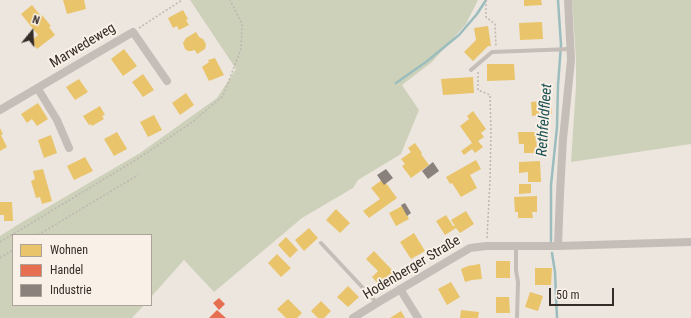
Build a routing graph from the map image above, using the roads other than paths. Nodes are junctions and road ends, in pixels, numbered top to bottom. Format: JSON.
{"nodes":[{"id":1,"x":568,"y":0,"type":"edge"},
{"id":2,"x":571,"y":48,"type":"junction"},
{"id":3,"x":471,"y":70,"type":"dead end"},
{"id":4,"x":167,"y":81,"type":"dead end"},
{"id":5,"x":38,"y":89,"type":"junction"},
{"id":6,"x":0,"y":110,"type":"edge"},
{"id":7,"x":69,"y":148,"type":"dead end"},
{"id":8,"x":691,"y":242,"type":"edge"},
{"id":9,"x":321,"y":243,"type":"dead end"},
{"id":10,"x":516,"y":246,"type":"junction"},
{"id":11,"x":558,"y":246,"type":"junction"},
{"id":12,"x":400,"y":289,"type":"junction"},
{"id":13,"x":377,"y":303,"type":"junction"},
{"id":14,"x":354,"y":318,"type":"edge"},
{"id":15,"x":418,"y":318,"type":"edge"},
{"id":16,"x":517,"y":318,"type":"edge"}],
"edges":[{"from":1,"to":2,"type":"street"},
{"from":2,"to":3,"type":"lane"},
{"from":2,"to":11,"type":"street"},
{"from":4,"to":5,"type":"street","name":"Marwedeweg"},
{"from":5,"to":6,"type":"street","name":"Marwedeweg"},
{"from":5,"to":7,"type":"street"},
{"from":8,"to":11,"type":"street","name":"Hodenberger Straße"},
{"from":9,"to":13,"type":"lane"},
{"from":10,"to":11,"type":"street","name":"Hodenberger Straße"},
{"from":10,"to":12,"type":"street","name":"Hodenberger Straße"},
{"from":10,"to":16,"type":"lane"},
{"from":12,"to":13,"type":"street","name":"Hodenberger Straße"},
{"from":12,"to":15,"type":"street"},
{"from":13,"to":14,"type":"street","name":"Hodenberger Straße"}]}
